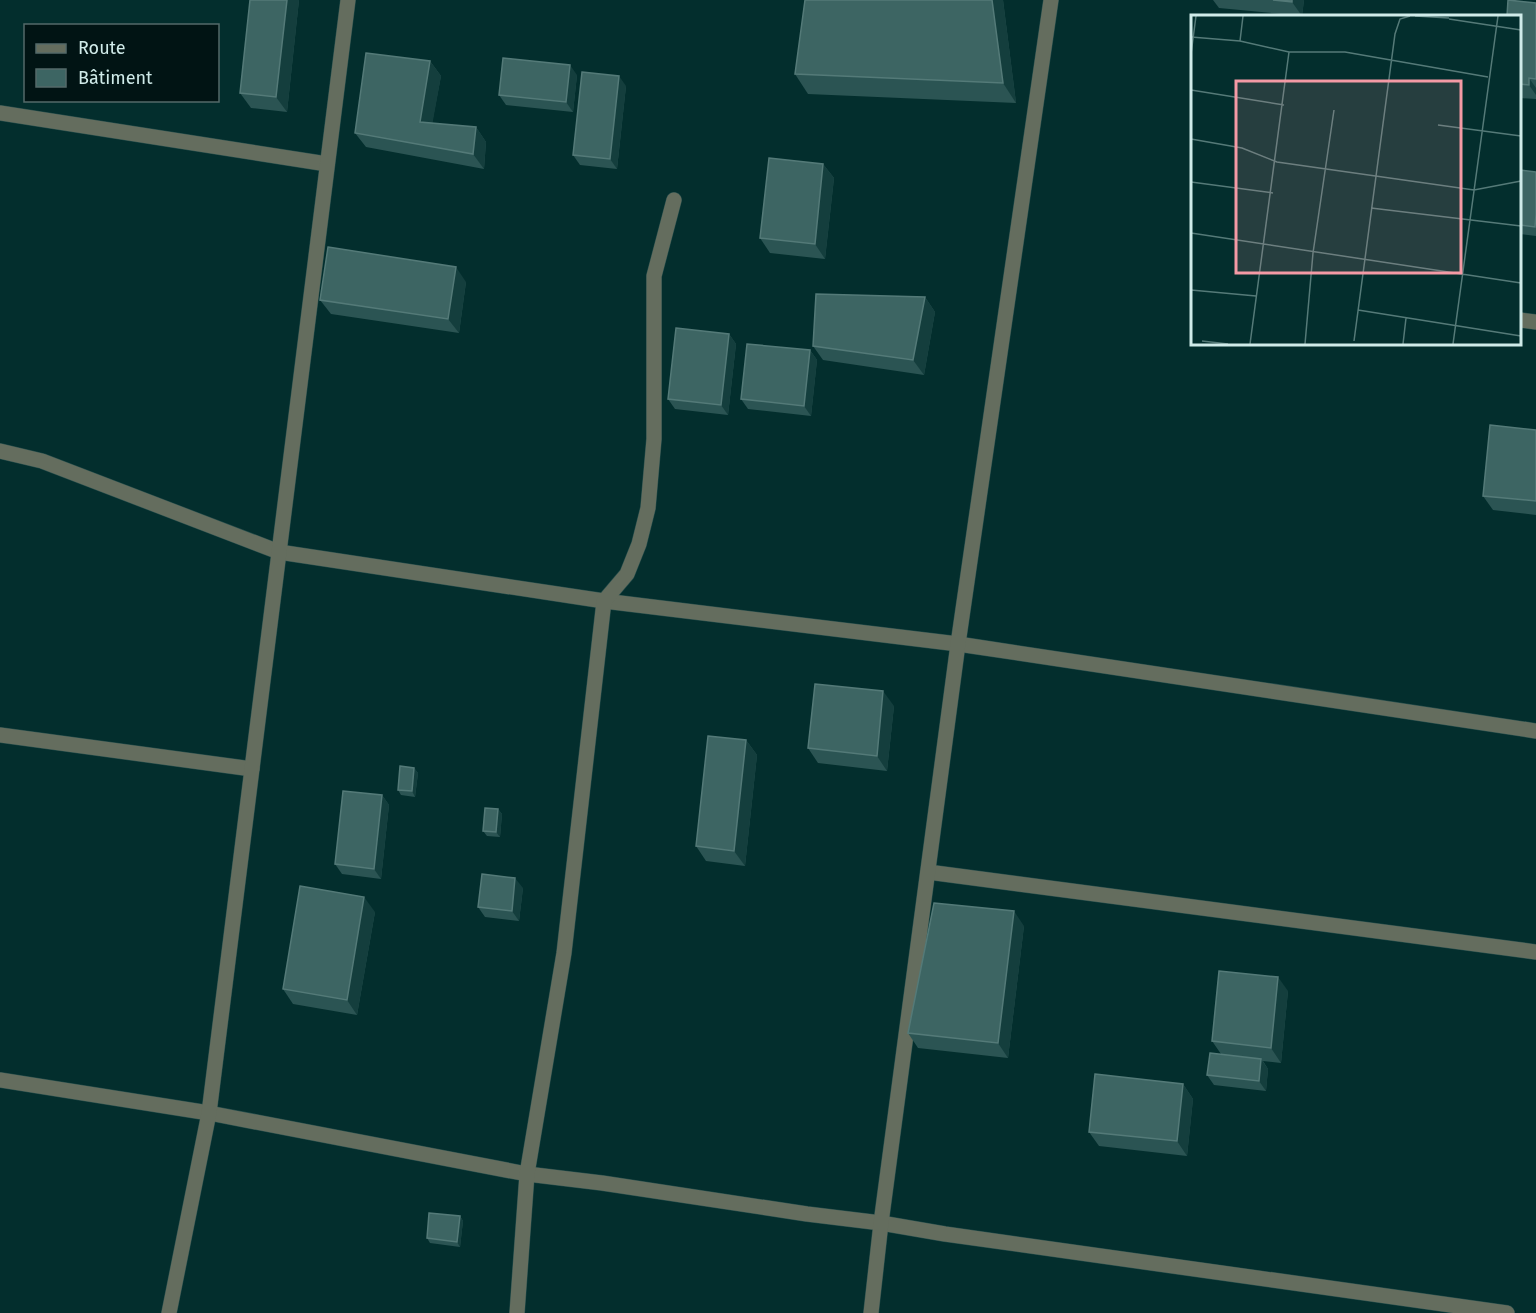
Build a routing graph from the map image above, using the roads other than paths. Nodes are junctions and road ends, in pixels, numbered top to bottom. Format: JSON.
{"nodes":[{"id":1,"x":348,"y":0,"type":"edge"},
{"id":2,"x":1051,"y":0,"type":"edge"},
{"id":3,"x":0,"y":113,"type":"edge"},
{"id":4,"x":327,"y":164,"type":"junction"},
{"id":5,"x":674,"y":200,"type":"dead end"},
{"id":6,"x":1521,"y":320,"type":"edge"},
{"id":7,"x":1536,"y":322,"type":"edge"},
{"id":8,"x":0,"y":451,"type":"edge"},
{"id":9,"x":279,"y":552,"type":"junction"},
{"id":10,"x":604,"y":601,"type":"junction"},
{"id":11,"x":958,"y":644,"type":"junction"},
{"id":12,"x":1536,"y":731,"type":"edge"},
{"id":13,"x":0,"y":735,"type":"edge"},
{"id":14,"x":252,"y":769,"type":"junction"},
{"id":15,"x":928,"y":872,"type":"junction"},
{"id":16,"x":1536,"y":952,"type":"edge"},
{"id":17,"x":0,"y":1080,"type":"edge"},
{"id":18,"x":209,"y":1113,"type":"junction"},
{"id":19,"x":527,"y":1174,"type":"junction"},
{"id":20,"x":881,"y":1223,"type":"junction"},
{"id":21,"x":169,"y":1313,"type":"edge"},
{"id":22,"x":517,"y":1313,"type":"edge"},
{"id":23,"x":871,"y":1313,"type":"edge"},
{"id":24,"x":1507,"y":1313,"type":"edge"}],
"edges":[{"from":1,"to":4,"type":"street"},
{"from":2,"to":11,"type":"street"},
{"from":3,"to":4,"type":"street"},
{"from":4,"to":9,"type":"street"},
{"from":5,"to":10,"type":"street"},
{"from":6,"to":7,"type":"street"},
{"from":8,"to":9,"type":"street"},
{"from":9,"to":10,"type":"street"},
{"from":9,"to":14,"type":"street"},
{"from":10,"to":11,"type":"street"},
{"from":10,"to":19,"type":"street"},
{"from":11,"to":12,"type":"street"},
{"from":11,"to":15,"type":"street"},
{"from":13,"to":14,"type":"street"},
{"from":14,"to":18,"type":"street"},
{"from":15,"to":16,"type":"street"},
{"from":15,"to":20,"type":"street"},
{"from":17,"to":18,"type":"street"},
{"from":18,"to":19,"type":"street"},
{"from":18,"to":21,"type":"street"},
{"from":19,"to":20,"type":"street"},
{"from":19,"to":22,"type":"street"},
{"from":20,"to":23,"type":"street"},
{"from":20,"to":24,"type":"street"}]}
